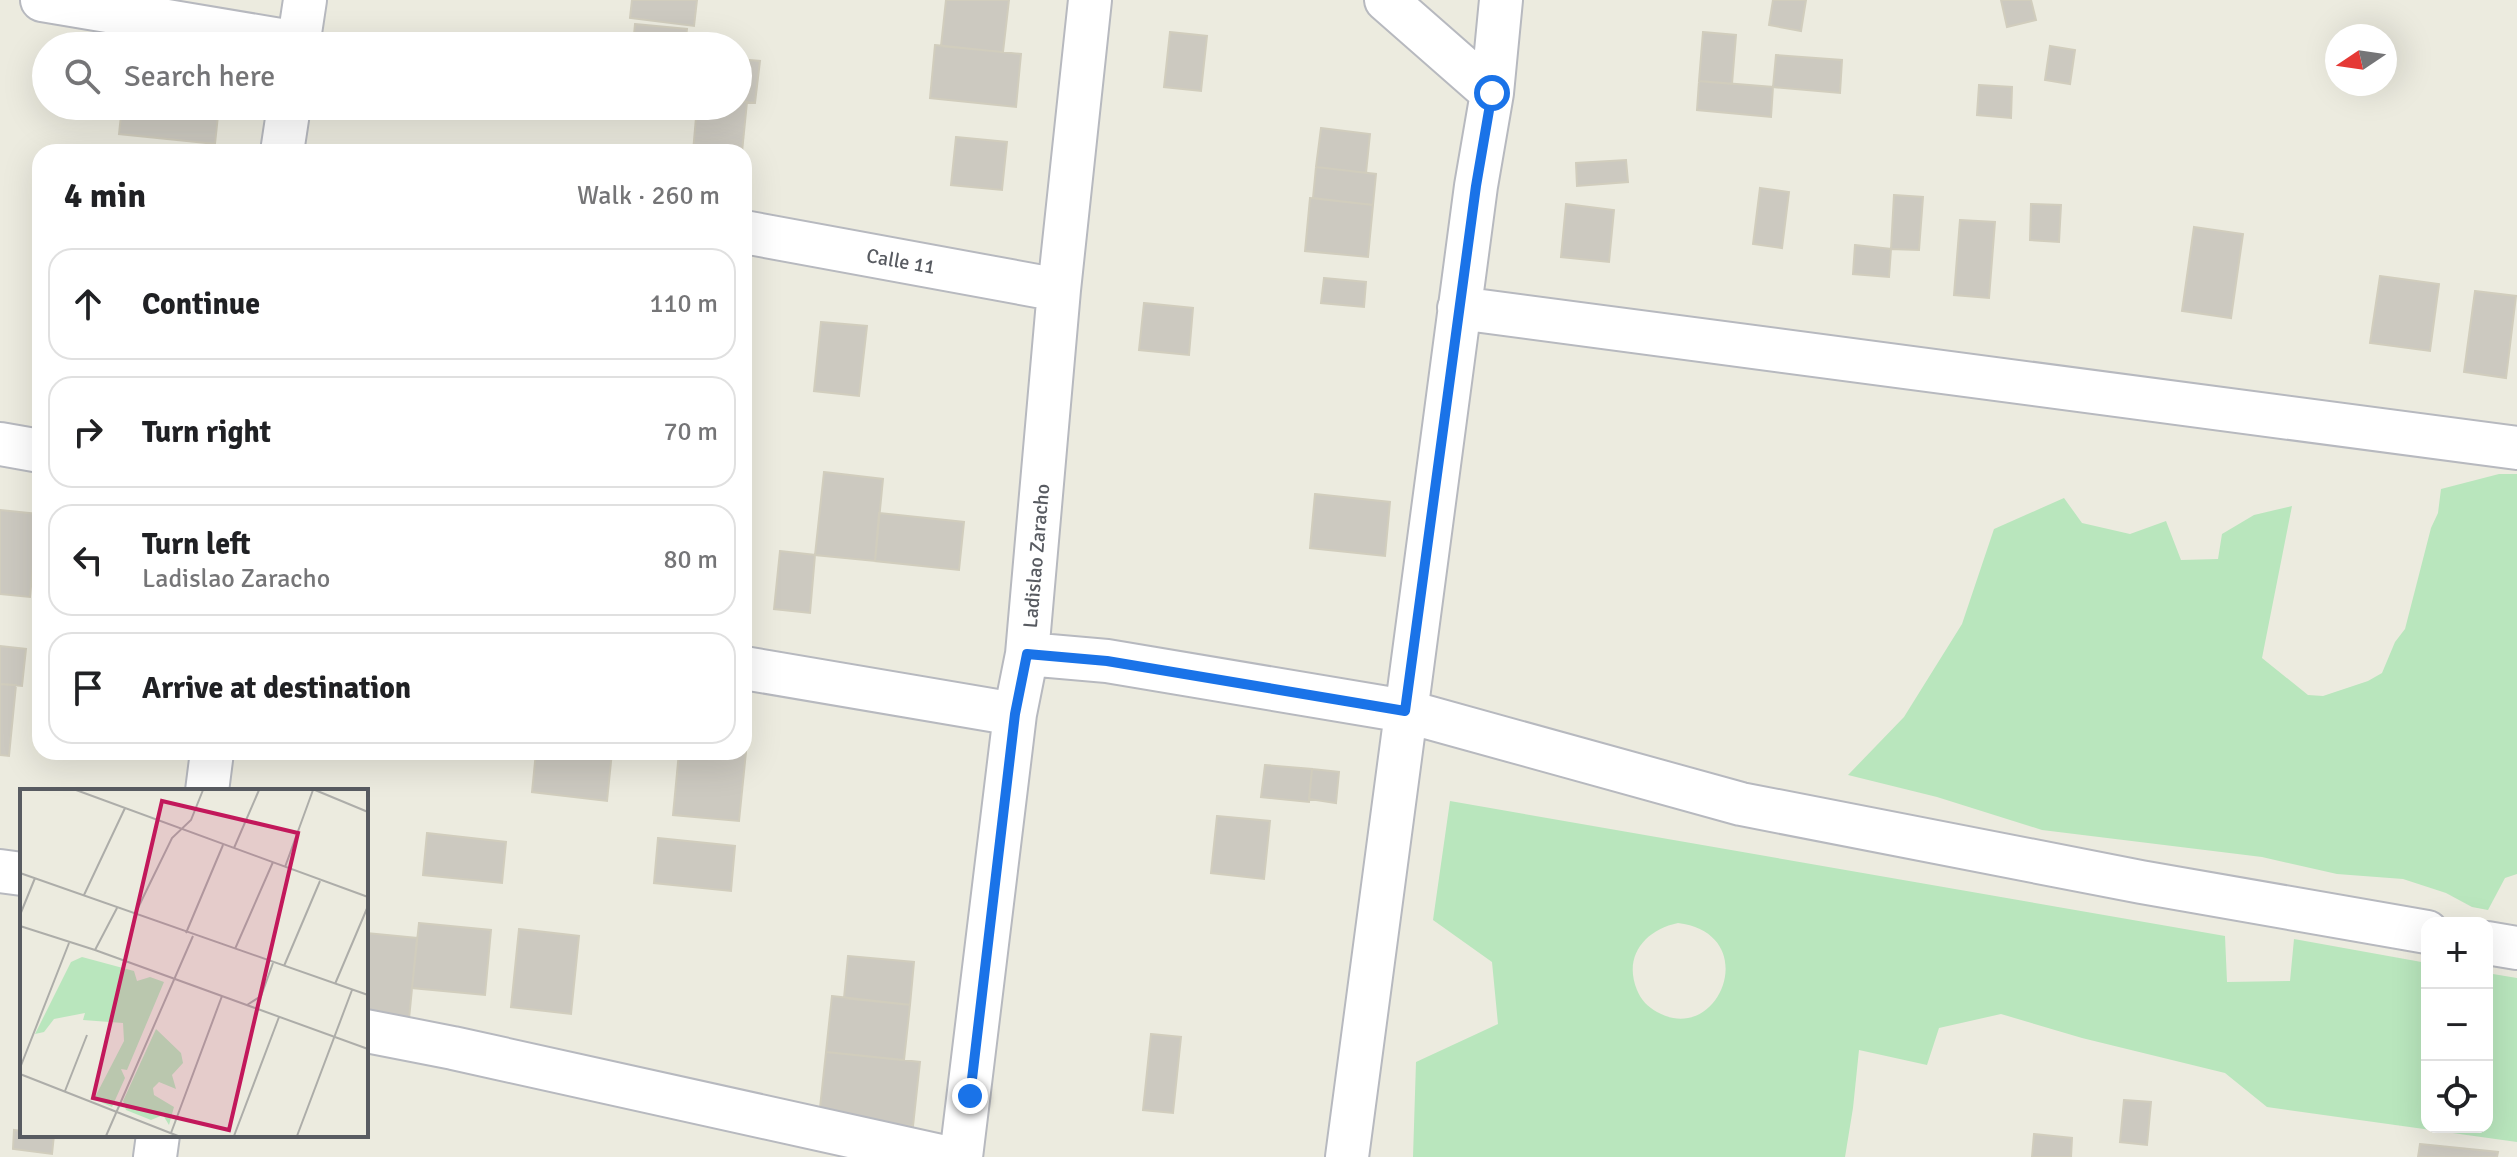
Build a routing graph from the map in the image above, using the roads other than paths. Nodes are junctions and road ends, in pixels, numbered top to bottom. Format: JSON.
{"nodes":[{"id":1,"x":42,"y":0,"type":"edge"},
{"id":2,"x":305,"y":0,"type":"edge"},
{"id":3,"x":1090,"y":0,"type":"edge"},
{"id":4,"x":1386,"y":0,"type":"edge"},
{"id":5,"x":1501,"y":0,"type":"edge"},
{"id":6,"x":228,"y":32,"type":"edge"},
{"id":7,"x":300,"y":32,"type":"edge"},
{"id":8,"x":1492,"y":93,"type":"junction"},
{"id":9,"x":289,"y":120,"type":"edge"},
{"id":10,"x":289,"y":144,"type":"edge"},
{"id":11,"x":752,"y":233,"type":"edge"},
{"id":12,"x":1059,"y":290,"type":"junction"},
{"id":13,"x":1459,"y":308,"type":"junction"},
{"id":14,"x":0,"y":444,"type":"edge"},
{"id":15,"x":2517,"y":448,"type":"edge"},
{"id":16,"x":32,"y":450,"type":"edge"},
{"id":17,"x":1027,"y":654,"type":"junction"},
{"id":18,"x":752,"y":669,"type":"edge"},
{"id":19,"x":1405,"y":711,"type":"junction"},
{"id":20,"x":1015,"y":714,"type":"junction"},
{"id":21,"x":211,"y":760,"type":"edge"},
{"id":22,"x":207,"y":789,"type":"edge"},
{"id":23,"x":0,"y":871,"type":"edge"},
{"id":24,"x":20,"y":874,"type":"edge"},
{"id":25,"x":2421,"y":931,"type":"edge"},
{"id":26,"x":2493,"y":944,"type":"edge"},
{"id":27,"x":2517,"y":948,"type":"edge"},
{"id":28,"x":368,"y":1031,"type":"edge"},
{"id":29,"x":158,"y":1137,"type":"edge"},
{"id":30,"x":155,"y":1157,"type":"edge"},
{"id":31,"x":945,"y":1157,"type":"edge"},
{"id":32,"x":961,"y":1157,"type":"edge"},
{"id":33,"x":1347,"y":1157,"type":"edge"}],
"edges":[{"from":1,"to":6,"type":"street"},
{"from":2,"to":7,"type":"street"},
{"from":3,"to":12,"type":"street","name":"Ladislao Zaracho"},
{"from":4,"to":8,"type":"street"},
{"from":5,"to":8,"type":"street"},
{"from":8,"to":13,"type":"street"},
{"from":9,"to":10,"type":"street"},
{"from":11,"to":12,"type":"street","name":"Calle 11"},
{"from":12,"to":17,"type":"street","name":"Ladislao Zaracho"},
{"from":13,"to":15,"type":"street"},
{"from":13,"to":19,"type":"street"},
{"from":14,"to":16,"type":"street"},
{"from":17,"to":19,"type":"street"},
{"from":17,"to":20,"type":"street","name":"Ladislao Zaracho"},
{"from":18,"to":20,"type":"street"},
{"from":19,"to":25,"type":"street"},
{"from":19,"to":33,"type":"street"},
{"from":20,"to":32,"type":"street","name":"Ladislao Zaracho"},
{"from":21,"to":22,"type":"street"},
{"from":23,"to":24,"type":"street"},
{"from":26,"to":27,"type":"street"},
{"from":28,"to":31,"type":"street"},
{"from":29,"to":30,"type":"street"}]}
